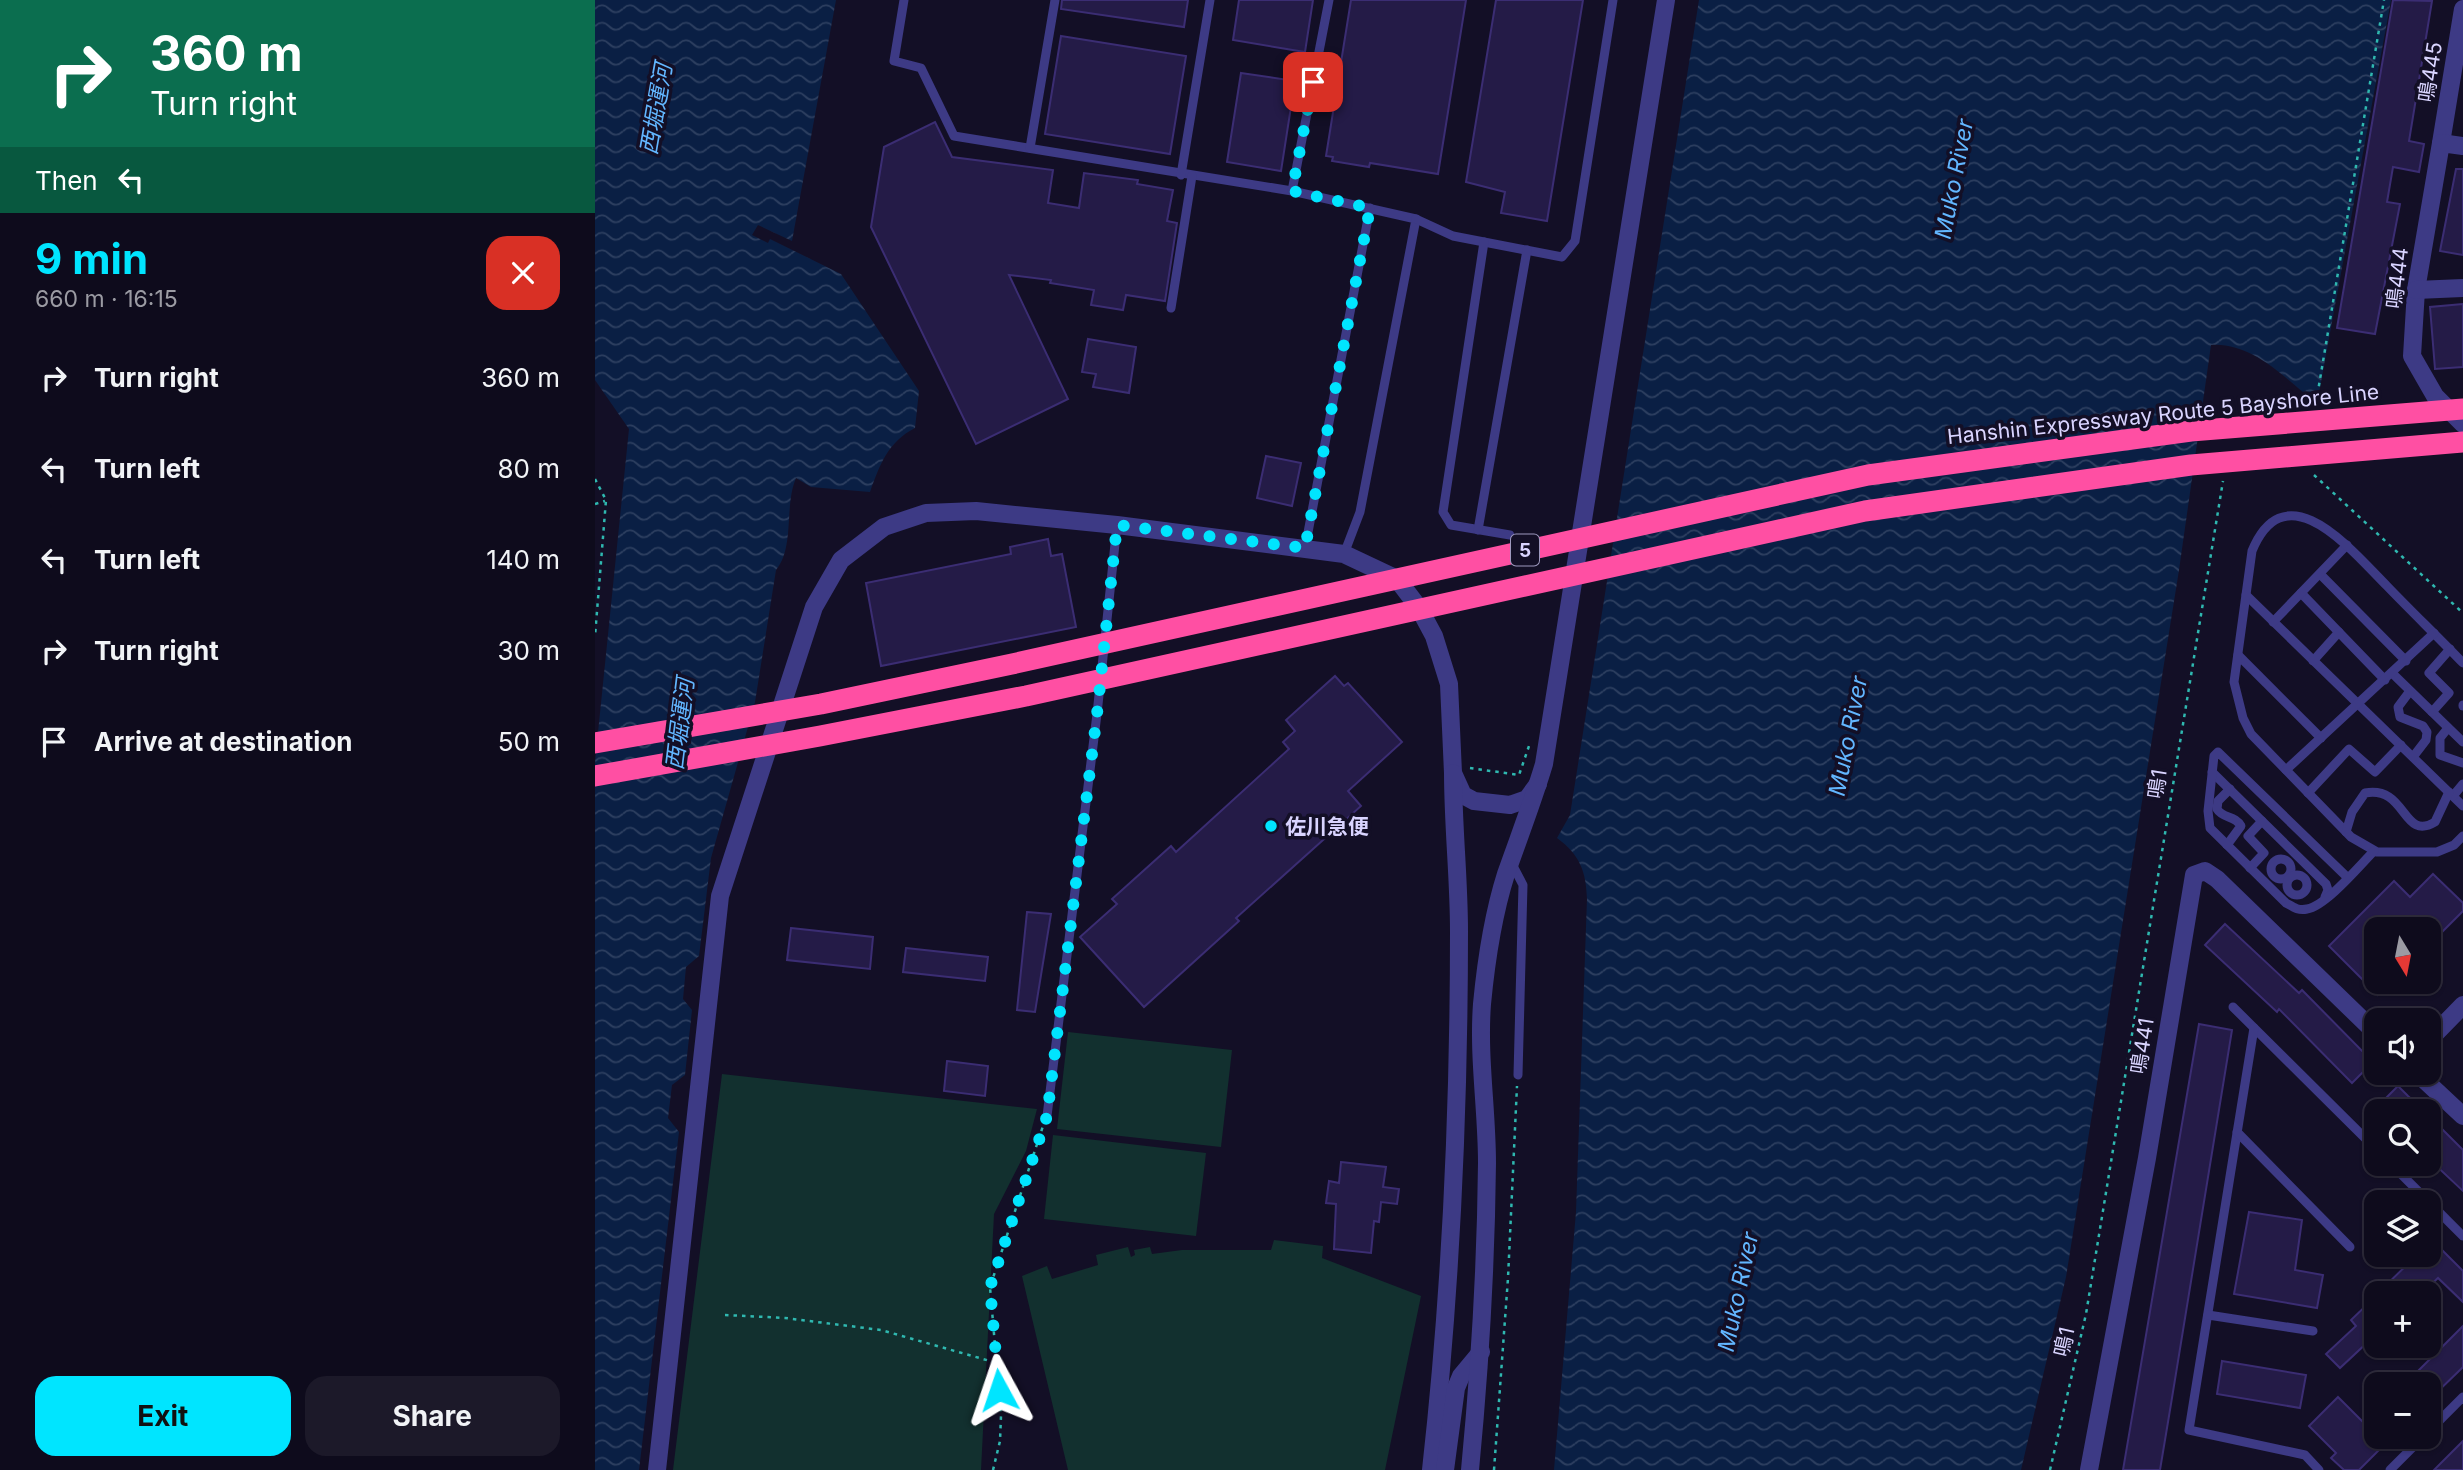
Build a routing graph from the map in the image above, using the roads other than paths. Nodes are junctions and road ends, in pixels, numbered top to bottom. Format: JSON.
{"nodes":[{"id":1,"x":904,"y":0,"type":"edge"},
{"id":2,"x":1055,"y":0,"type":"edge"},
{"id":3,"x":1210,"y":0,"type":"edge"},
{"id":4,"x":1329,"y":0,"type":"edge"},
{"id":5,"x":1613,"y":0,"type":"edge"},
{"id":6,"x":1666,"y":0,"type":"edge"},
{"id":7,"x":2463,"y":9,"type":"edge"},
{"id":8,"x":2441,"y":143,"type":"junction"},
{"id":9,"x":2463,"y":146,"type":"edge"},
{"id":10,"x":1030,"y":148,"type":"junction"},
{"id":11,"x":1181,"y":175,"type":"junction"},
{"id":12,"x":1192,"y":176,"type":"junction"},
{"id":13,"x":1292,"y":191,"type":"junction"},
{"id":14,"x":1370,"y":208,"type":"junction"},
{"id":15,"x":1416,"y":219,"type":"junction"},
{"id":16,"x":1484,"y":242,"type":"junction"},
{"id":17,"x":1527,"y":250,"type":"junction"},
{"id":18,"x":2463,"y":288,"type":"edge"},
{"id":19,"x":2416,"y":290,"type":"junction"},
{"id":20,"x":1171,"y":309,"type":"dead end"},
{"id":21,"x":2463,"y":409,"type":"edge"},
{"id":22,"x":2463,"y":425,"type":"edge"},
{"id":23,"x":2463,"y":442,"type":"edge"},
{"id":24,"x":1117,"y":525,"type":"junction"},
{"id":25,"x":1478,"y":530,"type":"junction"},
{"id":26,"x":1510,"y":535,"type":"dead end"},
{"id":27,"x":2347,"y":545,"type":"junction"},
{"id":28,"x":1305,"y":548,"type":"junction"},
{"id":29,"x":1344,"y":554,"type":"junction"},
{"id":30,"x":2319,"y":574,"type":"junction"},
{"id":31,"x":2301,"y":593,"type":"junction"},
{"id":32,"x":2246,"y":596,"type":"junction"},
{"id":33,"x":2319,"y":612,"type":"junction"},
{"id":34,"x":2311,"y":621,"type":"dead end"},
{"id":35,"x":2273,"y":622,"type":"junction"},
{"id":36,"x":2339,"y":632,"type":"junction"},
{"id":37,"x":2434,"y":633,"type":"junction"},
{"id":38,"x":2450,"y":649,"type":"junction"},
{"id":39,"x":2358,"y":653,"type":"junction"},
{"id":40,"x":2238,"y":654,"type":"junction"},
{"id":41,"x":2350,"y":660,"type":"dead end"},
{"id":42,"x":2313,"y":661,"type":"junction"},
{"id":43,"x":2406,"y":661,"type":"junction"},
{"id":44,"x":2463,"y":663,"type":"edge"},
{"id":45,"x":2388,"y":677,"type":"junction"},
{"id":46,"x":2410,"y":691,"type":"junction"},
{"id":47,"x":2358,"y":704,"type":"junction"},
{"id":48,"x":2432,"y":712,"type":"junction"},
{"id":49,"x":2448,"y":728,"type":"junction"},
{"id":50,"x":2321,"y":738,"type":"junction"},
{"id":51,"x":2463,"y":742,"type":"edge"},
{"id":52,"x":595,"y":743,"type":"edge"},
{"id":53,"x":2401,"y":745,"type":"junction"},
{"id":54,"x":2413,"y":757,"type":"junction"},
{"id":55,"x":2463,"y":763,"type":"edge"},
{"id":56,"x":2286,"y":770,"type":"junction"},
{"id":57,"x":2212,"y":772,"type":"junction"},
{"id":58,"x":1453,"y":773,"type":"junction"},
{"id":59,"x":595,"y":776,"type":"edge"},
{"id":60,"x":2463,"y":784,"type":"edge"},
{"id":61,"x":1538,"y":785,"type":"junction"},
{"id":62,"x":2229,"y":789,"type":"junction"},
{"id":63,"x":2308,"y":793,"type":"junction"},
{"id":64,"x":2451,"y":794,"type":"junction"},
{"id":65,"x":2463,"y":806,"type":"edge"},
{"id":66,"x":2262,"y":821,"type":"junction"},
{"id":67,"x":2295,"y":827,"type":"junction"},
{"id":68,"x":2346,"y":832,"type":"junction"},
{"id":69,"x":2463,"y":836,"type":"edge"},
{"id":70,"x":2281,"y":840,"type":"junction"},
{"id":71,"x":2227,"y":845,"type":"junction"},
{"id":72,"x":2374,"y":851,"type":"junction"},
{"id":73,"x":1511,"y":862,"type":"junction"},
{"id":74,"x":2250,"y":868,"type":"junction"},
{"id":75,"x":2289,"y":877,"type":"junction"},
{"id":76,"x":2347,"y":877,"type":"junction"},
{"id":77,"x":2270,"y":880,"type":"junction"},
{"id":78,"x":2304,"y":892,"type":"junction"},
{"id":79,"x":2321,"y":902,"type":"junction"},
{"id":80,"x":2463,"y":1005,"type":"edge"},
{"id":81,"x":2233,"y":1007,"type":"dead end"},
{"id":82,"x":2364,"y":1021,"type":"edge"},
{"id":83,"x":2254,"y":1028,"type":"junction"},
{"id":84,"x":2441,"y":1028,"type":"edge"},
{"id":85,"x":1518,"y":1076,"type":"road end"},
{"id":86,"x":2430,"y":1085,"type":"edge"},
{"id":87,"x":1047,"y":1116,"type":"road end"},
{"id":88,"x":2463,"y":1116,"type":"edge"},
{"id":89,"x":2238,"y":1132,"type":"junction"},
{"id":90,"x":2364,"y":1137,"type":"edge"},
{"id":91,"x":2403,"y":1176,"type":"edge"},
{"id":92,"x":2463,"y":1236,"type":"edge"},
{"id":93,"x":2350,"y":1247,"type":"dead end"},
{"id":94,"x":2208,"y":1315,"type":"junction"},
{"id":95,"x":2313,"y":1331,"type":"dead end"},
{"id":96,"x":1481,"y":1352,"type":"junction"},
{"id":97,"x":2463,"y":1397,"type":"edge"},
{"id":98,"x":2441,"y":1419,"type":"edge"},
{"id":99,"x":2411,"y":1449,"type":"edge"},
{"id":100,"x":657,"y":1470,"type":"edge"},
{"id":101,"x":1431,"y":1470,"type":"edge"},
{"id":102,"x":1445,"y":1470,"type":"edge"},
{"id":103,"x":1470,"y":1470,"type":"edge"},
{"id":104,"x":2089,"y":1470,"type":"edge"},
{"id":105,"x":2319,"y":1470,"type":"edge"},
{"id":106,"x":2390,"y":1470,"type":"edge"}],
"edges":[{"from":1,"to":10,"type":"lane"},
{"from":2,"to":10,"type":"lane"},
{"from":3,"to":11,"type":"lane"},
{"from":4,"to":13,"type":"lane"},
{"from":5,"to":17,"type":"lane"},
{"from":6,"to":61,"type":"street"},
{"from":7,"to":8,"type":"street","name":"鳴445"},
{"from":8,"to":9,"type":"street"},
{"from":8,"to":19,"type":"street","name":"鳴444"},
{"from":10,"to":11,"type":"lane"},
{"from":11,"to":12,"type":"lane"},
{"from":12,"to":13,"type":"lane"},
{"from":12,"to":20,"type":"lane"},
{"from":13,"to":14,"type":"lane"},
{"from":14,"to":15,"type":"lane"},
{"from":14,"to":28,"type":"lane"},
{"from":15,"to":16,"type":"lane"},
{"from":15,"to":29,"type":"lane"},
{"from":16,"to":17,"type":"lane"},
{"from":16,"to":25,"type":"lane"},
{"from":17,"to":25,"type":"lane"},
{"from":18,"to":19,"type":"street"},
{"from":19,"to":22,"type":"street","name":"鳴444"},
{"from":21,"to":52,"type":"highway","name":"Hanshin Expressway Route 5 Bayshore Line","number":"5"},
{"from":23,"to":59,"type":"highway","number":"5"},
{"from":24,"to":28,"type":"street"},
{"from":24,"to":87,"type":"lane"},
{"from":24,"to":100,"type":"street"},
{"from":25,"to":26,"type":"lane"},
{"from":27,"to":30,"type":"lane"},
{"from":27,"to":32,"type":"lane"},
{"from":27,"to":37,"type":"lane"},
{"from":28,"to":29,"type":"street"},
{"from":29,"to":58,"type":"street"},
{"from":30,"to":31,"type":"lane"},
{"from":30,"to":43,"type":"lane"},
{"from":31,"to":33,"type":"lane"},
{"from":31,"to":35,"type":"lane"},
{"from":32,"to":35,"type":"lane"},
{"from":32,"to":40,"type":"lane"},
{"from":33,"to":34,"type":"lane"},
{"from":33,"to":36,"type":"lane"},
{"from":35,"to":42,"type":"lane"},
{"from":36,"to":39,"type":"lane"},
{"from":36,"to":42,"type":"lane"},
{"from":37,"to":38,"type":"lane"},
{"from":37,"to":43,"type":"lane"},
{"from":38,"to":44,"type":"lane"},
{"from":38,"to":48,"type":"lane"},
{"from":39,"to":41,"type":"lane"},
{"from":39,"to":45,"type":"lane"},
{"from":40,"to":50,"type":"lane"},
{"from":40,"to":56,"type":"lane"},
{"from":42,"to":47,"type":"lane"},
{"from":43,"to":45,"type":"lane"},
{"from":45,"to":46,"type":"lane"},
{"from":45,"to":47,"type":"lane"},
{"from":46,"to":48,"type":"lane"},
{"from":46,"to":54,"type":"lane"},
{"from":47,"to":50,"type":"lane"},
{"from":47,"to":53,"type":"lane"},
{"from":48,"to":49,"type":"lane"},
{"from":49,"to":51,"type":"lane"},
{"from":49,"to":55,"type":"lane"},
{"from":50,"to":56,"type":"lane"},
{"from":53,"to":54,"type":"lane"},
{"from":53,"to":63,"type":"lane"},
{"from":54,"to":64,"type":"lane"},
{"from":56,"to":63,"type":"lane"},
{"from":57,"to":62,"type":"lane"},
{"from":57,"to":67,"type":"lane"},
{"from":57,"to":71,"type":"lane"},
{"from":58,"to":61,"type":"street"},
{"from":58,"to":101,"type":"street"},
{"from":60,"to":64,"type":"lane"},
{"from":61,"to":73,"type":"street"},
{"from":62,"to":66,"type":"lane"},
{"from":62,"to":71,"type":"lane"},
{"from":63,"to":68,"type":"lane"},
{"from":64,"to":65,"type":"lane"},
{"from":64,"to":68,"type":"lane"},
{"from":66,"to":70,"type":"lane"},
{"from":66,"to":74,"type":"lane"},
{"from":67,"to":70,"type":"lane"},
{"from":67,"to":76,"type":"lane"},
{"from":68,"to":72,"type":"lane"},
{"from":69,"to":72,"type":"lane"},
{"from":70,"to":79,"type":"lane"},
{"from":71,"to":74,"type":"lane"},
{"from":72,"to":76,"type":"lane"},
{"from":73,"to":85,"type":"lane"},
{"from":73,"to":96,"type":"street"},
{"from":74,"to":77,"type":"lane"},
{"from":75,"to":77,"type":"lane"},
{"from":75,"to":77,"type":"lane"},
{"from":75,"to":78,"type":"lane"},
{"from":75,"to":78,"type":"lane"},
{"from":76,"to":79,"type":"lane"},
{"from":77,"to":79,"type":"lane"},
{"from":78,"to":79,"type":"lane"},
{"from":80,"to":84,"type":"street"},
{"from":81,"to":83,"type":"lane"},
{"from":82,"to":104,"type":"street","name":"鳴441"},
{"from":83,"to":89,"type":"lane"},
{"from":83,"to":90,"type":"lane"},
{"from":86,"to":88,"type":"street"},
{"from":89,"to":93,"type":"lane"},
{"from":89,"to":94,"type":"lane"},
{"from":91,"to":92,"type":"lane"},
{"from":94,"to":95,"type":"lane"},
{"from":94,"to":105,"type":"lane"},
{"from":96,"to":102,"type":"street"},
{"from":96,"to":103,"type":"street"},
{"from":97,"to":98,"type":"lane"},
{"from":99,"to":106,"type":"lane"}]}
